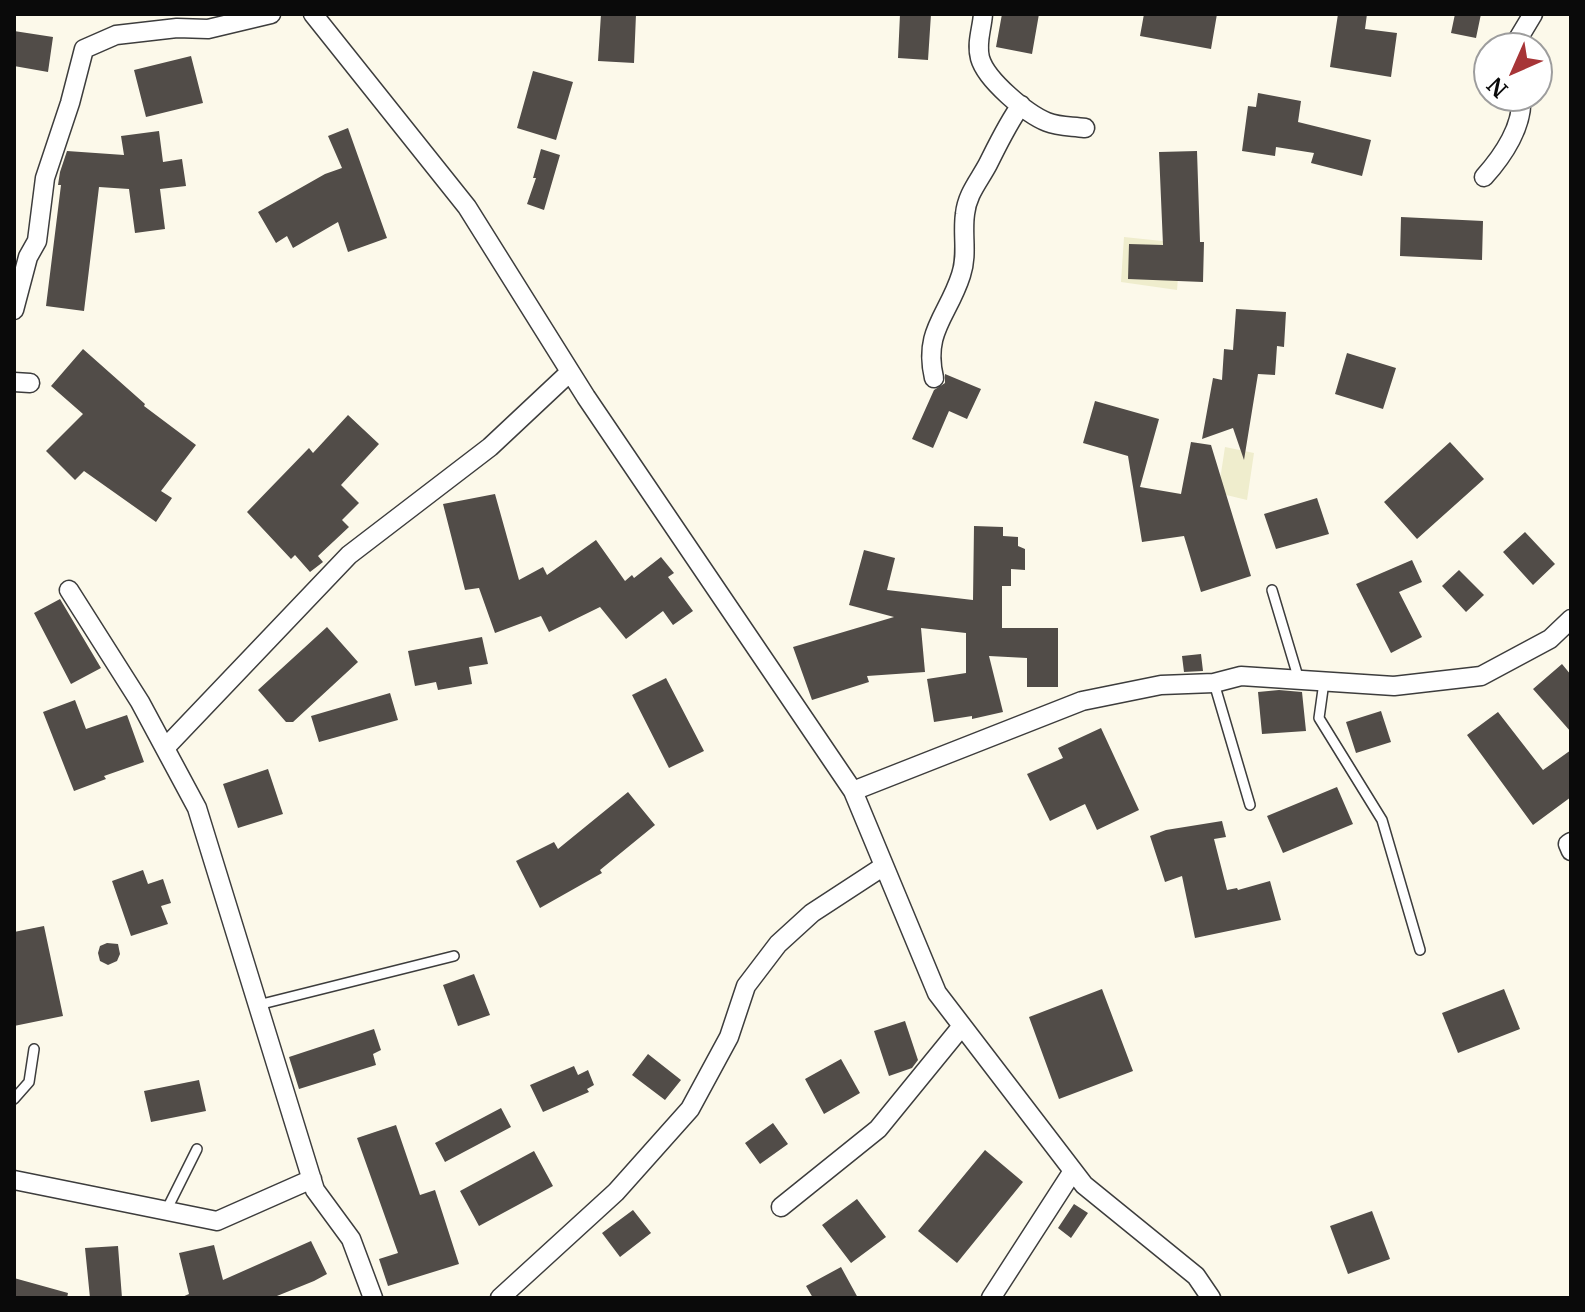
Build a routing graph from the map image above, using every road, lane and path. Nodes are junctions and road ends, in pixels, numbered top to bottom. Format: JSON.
{"nodes":[{"id":1,"x":271,"y":14,"type":"edge"},
{"id":2,"x":313,"y":14,"type":"edge"},
{"id":3,"x":983,"y":14,"type":"edge"},
{"id":4,"x":1533,"y":14,"type":"edge"},
{"id":5,"x":1522,"y":32,"type":"edge"},
{"id":6,"x":1021,"y":105,"type":"junction"},
{"id":7,"x":1520,"y":112,"type":"edge"},
{"id":8,"x":1085,"y":128,"type":"dead end"},
{"id":9,"x":1484,"y":177,"type":"dead end"},
{"id":10,"x":14,"y":310,"type":"edge"},
{"id":11,"x":570,"y":372,"type":"junction"},
{"id":12,"x":934,"y":378,"type":"dead end"},
{"id":13,"x":69,"y":590,"type":"dead end"},
{"id":14,"x":1272,"y":590,"type":"dead end"},
{"id":15,"x":1571,"y":619,"type":"edge"},
{"id":16,"x":1299,"y":680,"type":"junction"},
{"id":17,"x":1324,"y":681,"type":"junction"},
{"id":18,"x":1214,"y":683,"type":"junction"},
{"id":19,"x":165,"y":748,"type":"junction"},
{"id":20,"x":853,"y":791,"type":"junction"},
{"id":21,"x":1250,"y":805,"type":"dead end"},
{"id":22,"x":1571,"y":842,"type":"edge"},
{"id":23,"x":1571,"y":851,"type":"edge"},
{"id":24,"x":884,"y":866,"type":"junction"},
{"id":25,"x":1420,"y":950,"type":"dead end"},
{"id":26,"x":454,"y":956,"type":"dead end"},
{"id":27,"x":258,"y":1005,"type":"junction"},
{"id":28,"x":962,"y":1026,"type":"junction"},
{"id":29,"x":34,"y":1049,"type":"dead end"},
{"id":30,"x":14,"y":1099,"type":"edge"},
{"id":31,"x":197,"y":1149,"type":"dead end"},
{"id":32,"x":1073,"y":1171,"type":"junction"},
{"id":33,"x":312,"y":1179,"type":"junction"},
{"id":34,"x":14,"y":1180,"type":"edge"},
{"id":35,"x":781,"y":1207,"type":"dead end"},
{"id":36,"x":166,"y":1211,"type":"junction"},
{"id":37,"x":373,"y":1298,"type":"edge"},
{"id":38,"x":500,"y":1298,"type":"edge"},
{"id":39,"x":991,"y":1298,"type":"edge"},
{"id":40,"x":1211,"y":1298,"type":"edge"}],
"edges":[{"from":1,"to":10,"type":"street"},
{"from":2,"to":11,"type":"street"},
{"from":3,"to":6,"type":"street"},
{"from":4,"to":5,"type":"street"},
{"from":6,"to":8,"type":"street"},
{"from":6,"to":12,"type":"street"},
{"from":7,"to":9,"type":"street"},
{"from":11,"to":19,"type":"street"},
{"from":11,"to":20,"type":"street"},
{"from":13,"to":19,"type":"street"},
{"from":14,"to":16,"type":"lane"},
{"from":15,"to":17,"type":"street"},
{"from":16,"to":17,"type":"street"},
{"from":16,"to":18,"type":"street"},
{"from":17,"to":25,"type":"lane"},
{"from":18,"to":20,"type":"street"},
{"from":18,"to":21,"type":"lane"},
{"from":19,"to":27,"type":"street"},
{"from":20,"to":24,"type":"street"},
{"from":22,"to":23,"type":"street"},
{"from":24,"to":28,"type":"street"},
{"from":24,"to":38,"type":"street"},
{"from":26,"to":27,"type":"lane"},
{"from":27,"to":33,"type":"street"},
{"from":28,"to":32,"type":"street"},
{"from":28,"to":35,"type":"street"},
{"from":29,"to":30,"type":"lane"},
{"from":31,"to":36,"type":"lane"},
{"from":32,"to":39,"type":"street"},
{"from":32,"to":40,"type":"street"},
{"from":33,"to":36,"type":"street"},
{"from":33,"to":37,"type":"street"},
{"from":34,"to":36,"type":"street"}]}
